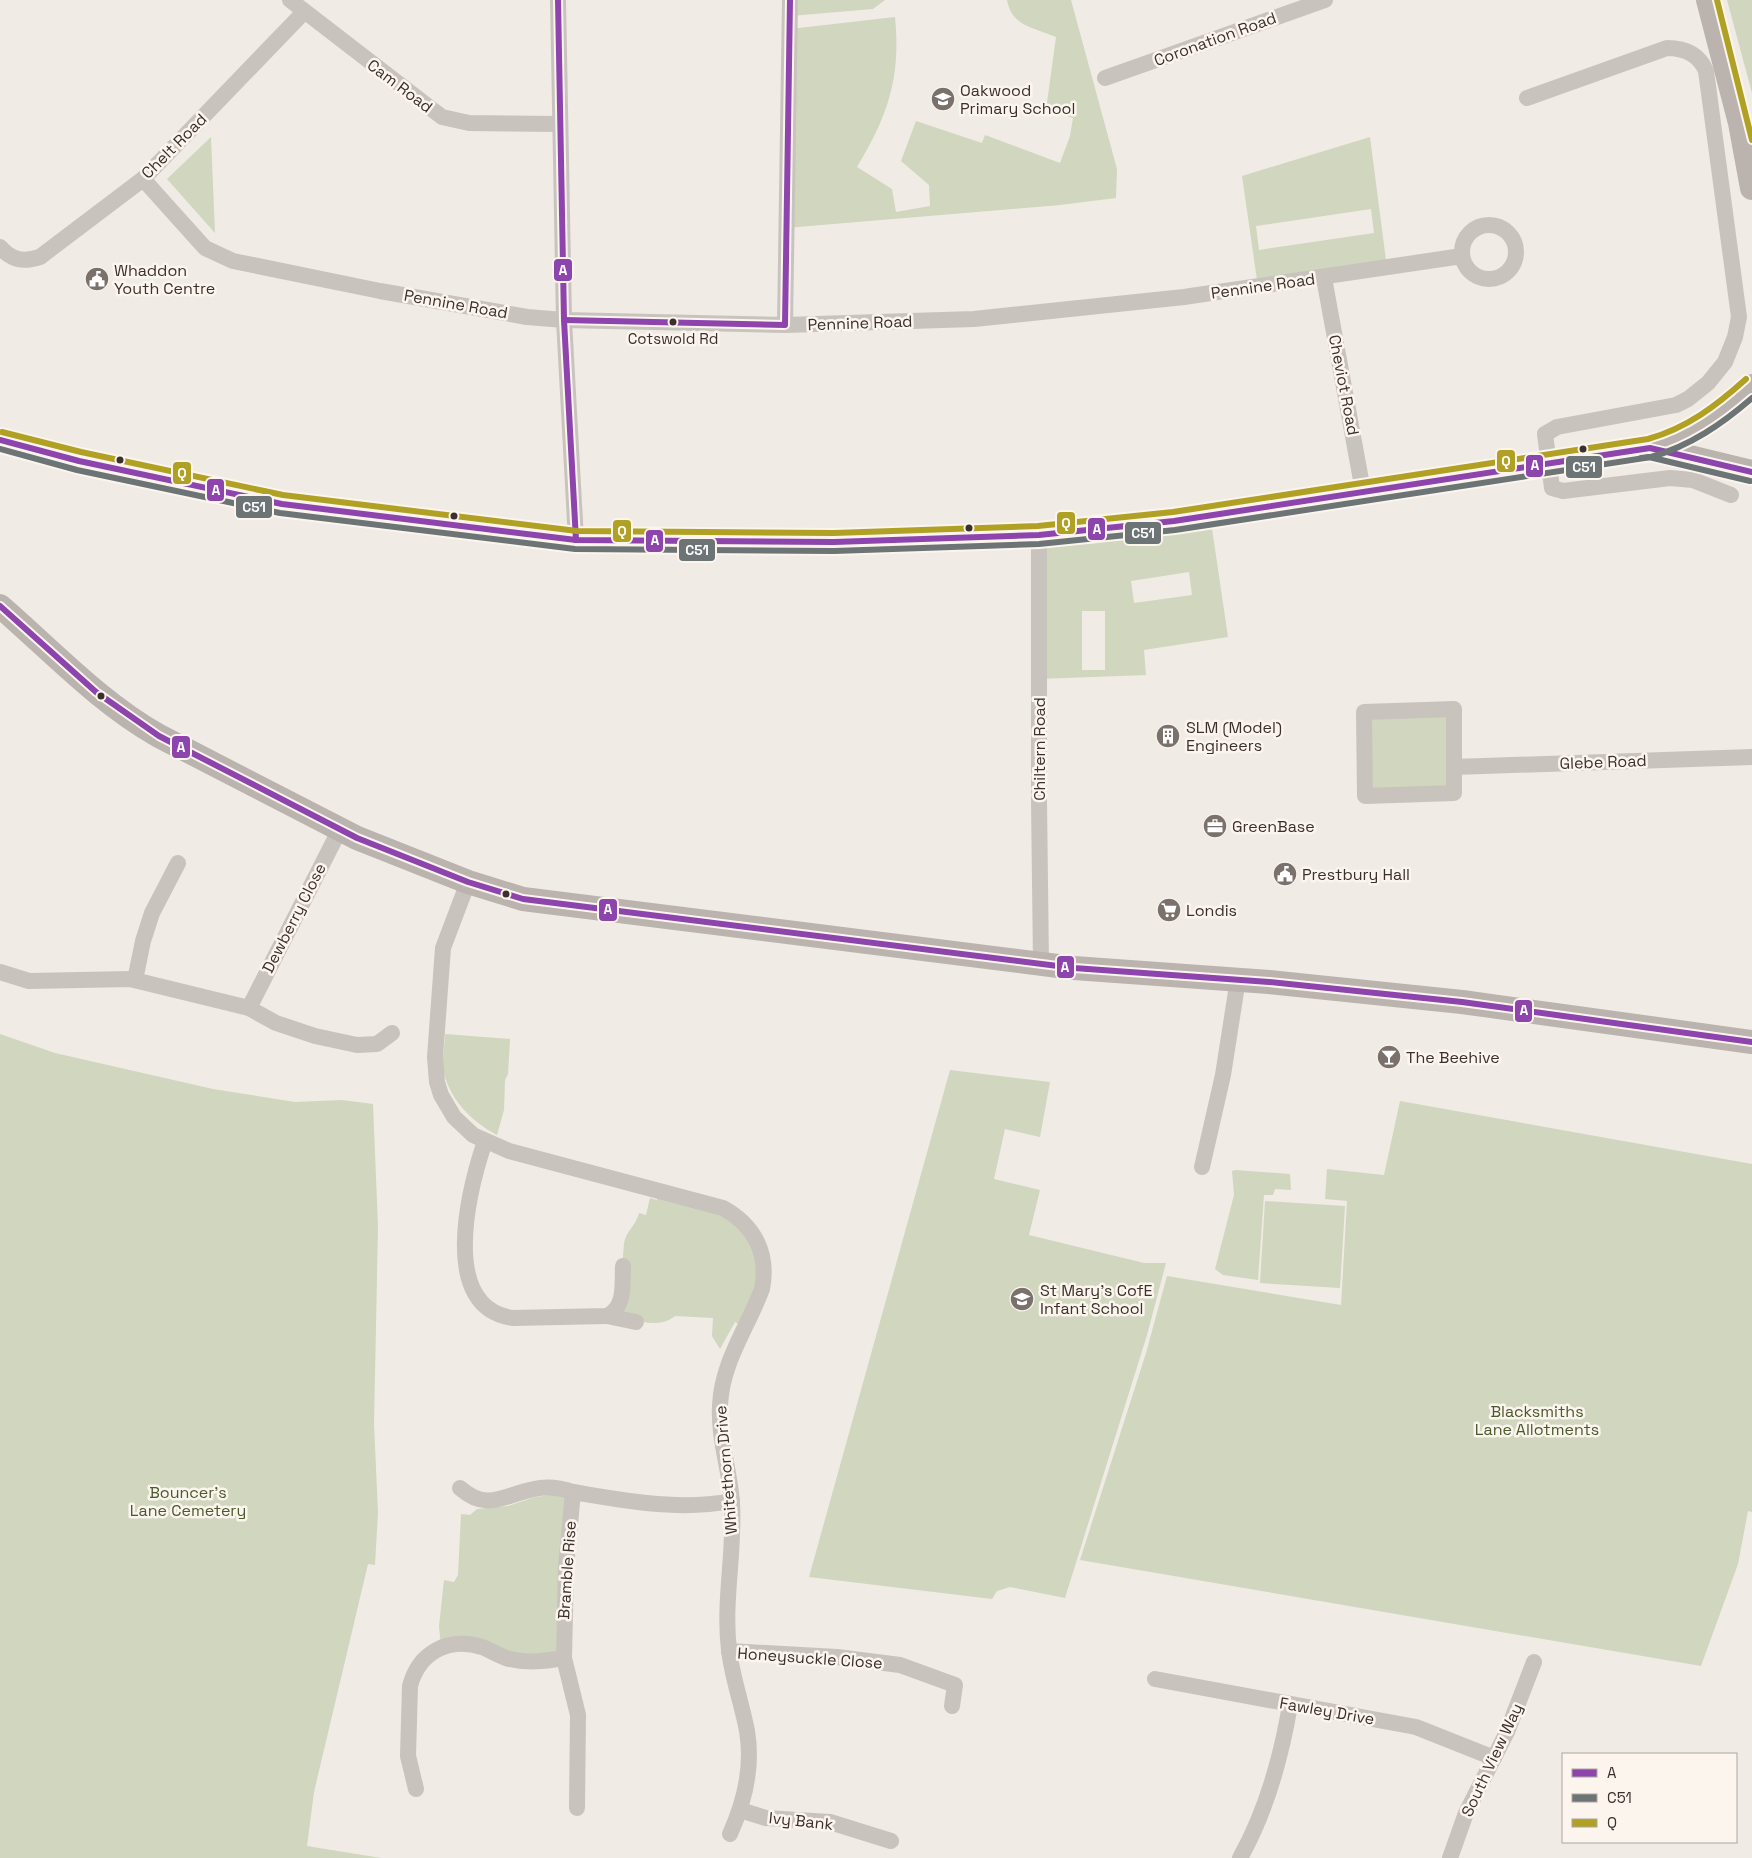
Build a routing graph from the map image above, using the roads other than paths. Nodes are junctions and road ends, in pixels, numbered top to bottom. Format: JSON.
{"nodes":[{"id":1,"x":290,"y":0,"type":"edge"},
{"id":2,"x":558,"y":0,"type":"edge"},
{"id":3,"x":790,"y":0,"type":"edge"},
{"id":4,"x":1325,"y":0,"type":"edge"},
{"id":5,"x":1708,"y":0,"type":"edge"},
{"id":6,"x":304,"y":12,"type":"junction"},
{"id":7,"x":1105,"y":78,"type":"dead end"},
{"id":8,"x":1527,"y":98,"type":"dead end"},
{"id":9,"x":560,"y":124,"type":"junction"},
{"id":10,"x":143,"y":179,"type":"junction"},
{"id":11,"x":1752,"y":188,"type":"edge"},
{"id":12,"x":0,"y":248,"type":"edge"},
{"id":13,"x":1462,"y":256,"type":"dead end"},
{"id":14,"x":1324,"y":278,"type":"junction"},
{"id":15,"x":564,"y":320,"type":"junction"},
{"id":16,"x":785,"y":325,"type":"junction"},
{"id":17,"x":1752,"y":386,"type":"edge"},
{"id":18,"x":0,"y":440,"type":"edge"},
{"id":19,"x":1650,"y":448,"type":"junction"},
{"id":20,"x":1549,"y":462,"type":"junction"},
{"id":21,"x":1752,"y":472,"type":"edge"},
{"id":22,"x":1363,"y":491,"type":"junction"},
{"id":23,"x":1731,"y":495,"type":"dead end"},
{"id":24,"x":1039,"y":535,"type":"junction"},
{"id":25,"x":576,"y":540,"type":"junction"},
{"id":26,"x":0,"y":606,"type":"edge"},
{"id":27,"x":1752,"y":757,"type":"edge"},
{"id":28,"x":1454,"y":767,"type":"junction"},
{"id":29,"x":340,"y":829,"type":"junction"},
{"id":30,"x":178,"y":863,"type":"dead end"},
{"id":31,"x":468,"y":882,"type":"junction"},
{"id":32,"x":1041,"y":964,"type":"junction"},
{"id":33,"x":0,"y":972,"type":"edge"},
{"id":34,"x":1238,"y":979,"type":"junction"},
{"id":35,"x":135,"y":980,"type":"junction"},
{"id":36,"x":249,"y":1008,"type":"junction"},
{"id":37,"x":392,"y":1033,"type":"dead end"},
{"id":38,"x":1752,"y":1042,"type":"edge"},
{"id":39,"x":485,"y":1141,"type":"junction"},
{"id":40,"x":1202,"y":1167,"type":"dead end"},
{"id":41,"x":623,"y":1266,"type":"dead end"},
{"id":42,"x":607,"y":1316,"type":"junction"},
{"id":43,"x":636,"y":1322,"type":"dead end"},
{"id":44,"x":460,"y":1488,"type":"dead end"},
{"id":45,"x":573,"y":1492,"type":"junction"},
{"id":46,"x":732,"y":1501,"type":"junction"},
{"id":47,"x":729,"y":1651,"type":"junction"},
{"id":48,"x":564,"y":1658,"type":"junction"},
{"id":49,"x":1534,"y":1662,"type":"dead end"},
{"id":50,"x":1155,"y":1679,"type":"dead end"},
{"id":51,"x":1290,"y":1705,"type":"junction"},
{"id":52,"x":952,"y":1706,"type":"dead end"},
{"id":53,"x":1494,"y":1758,"type":"junction"},
{"id":54,"x":416,"y":1789,"type":"dead end"},
{"id":55,"x":577,"y":1808,"type":"dead end"},
{"id":56,"x":740,"y":1810,"type":"junction"},
{"id":57,"x":730,"y":1834,"type":"dead end"},
{"id":58,"x":891,"y":1841,"type":"dead end"},
{"id":59,"x":1240,"y":1858,"type":"edge"},
{"id":60,"x":1450,"y":1858,"type":"edge"}],
"edges":[{"from":1,"to":6,"type":"street","name":"Cam Road"},
{"from":2,"to":9,"type":"street"},
{"from":3,"to":16,"type":"street"},
{"from":4,"to":7,"type":"street","name":"Coronation Road"},
{"from":5,"to":11,"type":"main road"},
{"from":6,"to":9,"type":"street","name":"Cam Road"},
{"from":6,"to":10,"type":"street","name":"Chelt Road"},
{"from":8,"to":20,"type":"street"},
{"from":9,"to":15,"type":"street"},
{"from":10,"to":12,"type":"street","name":"Chelt Road"},
{"from":10,"to":15,"type":"street","name":"Pennine Road"},
{"from":13,"to":14,"type":"street","name":"Pennine Road"},
{"from":14,"to":16,"type":"street","name":"Pennine Road"},
{"from":14,"to":22,"type":"street","name":"Cheviot Road"},
{"from":15,"to":16,"type":"street","name":"Pennine Road"},
{"from":15,"to":25,"type":"street"},
{"from":17,"to":19,"type":"main road"},
{"from":18,"to":25,"type":"main road"},
{"from":19,"to":20,"type":"main road"},
{"from":19,"to":21,"type":"main road"},
{"from":20,"to":22,"type":"main road"},
{"from":20,"to":23,"type":"street"},
{"from":22,"to":24,"type":"main road"},
{"from":24,"to":25,"type":"main road"},
{"from":24,"to":32,"type":"street","name":"Chiltern Road"},
{"from":26,"to":29,"type":"main road"},
{"from":27,"to":28,"type":"street","name":"Glebe Road"},
{"from":28,"to":28,"type":"street"},
{"from":29,"to":31,"type":"main road"},
{"from":29,"to":36,"type":"street","name":"Dewberry Close"},
{"from":30,"to":35,"type":"street"},
{"from":31,"to":32,"type":"main road"},
{"from":31,"to":39,"type":"street","name":"Whitethorn Drive"},
{"from":32,"to":34,"type":"main road"},
{"from":33,"to":35,"type":"street"},
{"from":34,"to":38,"type":"main road"},
{"from":34,"to":40,"type":"street"},
{"from":35,"to":36,"type":"street"},
{"from":36,"to":37,"type":"street"},
{"from":39,"to":42,"type":"street"},
{"from":39,"to":46,"type":"street","name":"Whitethorn Drive"},
{"from":41,"to":42,"type":"street"},
{"from":42,"to":43,"type":"street"},
{"from":44,"to":45,"type":"street"},
{"from":45,"to":46,"type":"street"},
{"from":45,"to":48,"type":"street","name":"Bramble Rise"},
{"from":46,"to":47,"type":"street","name":"Whitethorn Drive"},
{"from":47,"to":52,"type":"street","name":"Honeysuckle Close"},
{"from":47,"to":56,"type":"street","name":"Whitethorn Drive"},
{"from":48,"to":54,"type":"street"},
{"from":48,"to":55,"type":"street","name":"Bramble Rise"},
{"from":49,"to":53,"type":"street","name":"South View Way"},
{"from":50,"to":51,"type":"street","name":"Fawley Drive"},
{"from":51,"to":53,"type":"street","name":"Fawley Drive"},
{"from":51,"to":59,"type":"street"},
{"from":53,"to":60,"type":"street","name":"South View Way"},
{"from":56,"to":57,"type":"street","name":"Whitethorn Drive"},
{"from":56,"to":58,"type":"street","name":"Ivy Bank"}]}
